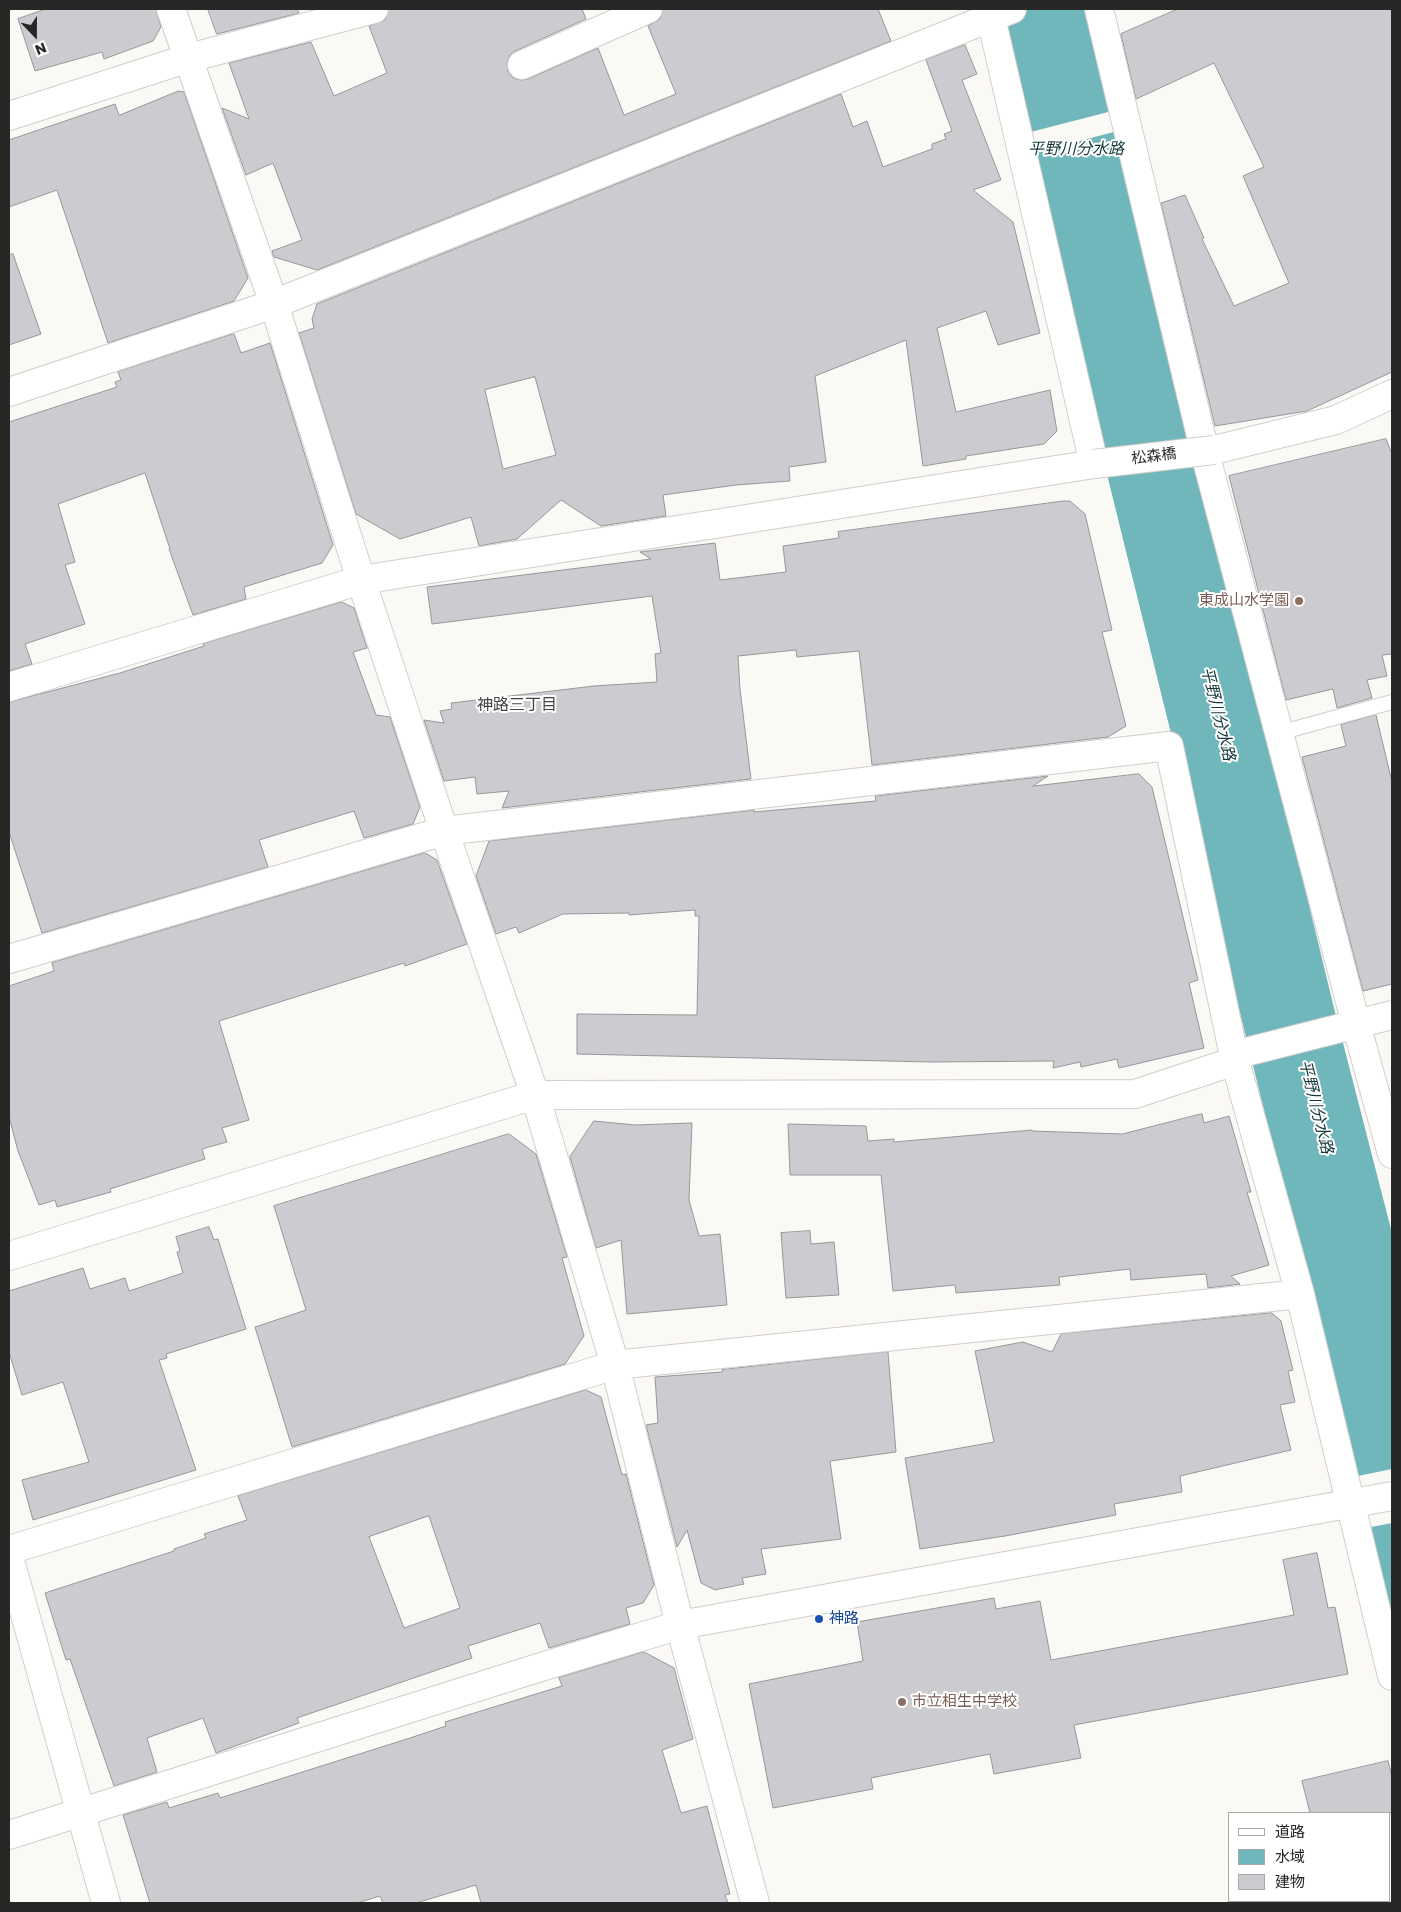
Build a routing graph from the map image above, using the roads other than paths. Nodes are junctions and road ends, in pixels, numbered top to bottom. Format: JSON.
{"nodes":[{"id":1,"x":171,"y":9,"type":"edge"},
{"id":2,"x":374,"y":9,"type":"edge"},
{"id":3,"x":648,"y":9,"type":"edge"},
{"id":4,"x":1100,"y":9,"type":"edge"},
{"id":5,"x":997,"y":12,"type":"edge"},
{"id":6,"x":188,"y":58,"type":"junction"},
{"id":7,"x":522,"y":65,"type":"dead end"},
{"id":8,"x":9,"y":116,"type":"edge"},
{"id":9,"x":274,"y":304,"type":"junction"},
{"id":10,"x":9,"y":392,"type":"edge"},
{"id":11,"x":1392,"y":394,"type":"edge"},
{"id":12,"x":1094,"y":464,"type":"junction"},
{"id":13,"x":361,"y":580,"type":"junction"},
{"id":14,"x":9,"y":688,"type":"edge"},
{"id":15,"x":1392,"y":702,"type":"edge"},
{"id":16,"x":1279,"y":733,"type":"junction"},
{"id":17,"x":444,"y":831,"type":"junction"},
{"id":18,"x":9,"y":959,"type":"edge"},
{"id":19,"x":1392,"y":1015,"type":"edge"},
{"id":20,"x":1351,"y":1025,"type":"junction"},
{"id":21,"x":1240,"y":1056,"type":"junction"},
{"id":22,"x":535,"y":1094,"type":"junction"},
{"id":23,"x":1392,"y":1154,"type":"edge"},
{"id":24,"x":9,"y":1256,"type":"edge"},
{"id":25,"x":1300,"y":1294,"type":"junction"},
{"id":26,"x":615,"y":1365,"type":"junction"},
{"id":27,"x":1392,"y":1496,"type":"edge"},
{"id":28,"x":1355,"y":1503,"type":"junction"},
{"id":29,"x":9,"y":1550,"type":"edge"},
{"id":30,"x":9,"y":1557,"type":"edge"},
{"id":31,"x":680,"y":1625,"type":"junction"},
{"id":32,"x":1392,"y":1676,"type":"edge"},
{"id":33,"x":82,"y":1813,"type":"junction"},
{"id":34,"x":9,"y":1835,"type":"edge"},
{"id":35,"x":106,"y":1903,"type":"edge"},
{"id":36,"x":755,"y":1903,"type":"edge"}],
"edges":[{"from":1,"to":6,"type":"street"},
{"from":2,"to":6,"type":"street"},
{"from":3,"to":7,"type":"street"},
{"from":4,"to":16,"type":"street"},
{"from":5,"to":9,"type":"street"},
{"from":5,"to":12,"type":"street"},
{"from":6,"to":8,"type":"street"},
{"from":6,"to":9,"type":"street"},
{"from":9,"to":10,"type":"street"},
{"from":9,"to":13,"type":"street"},
{"from":11,"to":12,"type":"street","name":"松森橋","bridge":true},
{"from":12,"to":13,"type":"street","name":"松森橋"},
{"from":13,"to":14,"type":"street","name":"松森橋"},
{"from":13,"to":17,"type":"street"},
{"from":15,"to":16,"type":"lane"},
{"from":16,"to":20,"type":"street"},
{"from":17,"to":18,"type":"street"},
{"from":17,"to":21,"type":"street"},
{"from":17,"to":22,"type":"street"},
{"from":19,"to":20,"type":"street"},
{"from":20,"to":21,"type":"street"},
{"from":20,"to":23,"type":"street"},
{"from":21,"to":22,"type":"street"},
{"from":21,"to":25,"type":"street"},
{"from":22,"to":24,"type":"street"},
{"from":22,"to":26,"type":"street"},
{"from":25,"to":26,"type":"street"},
{"from":25,"to":28,"type":"street"},
{"from":26,"to":29,"type":"street"},
{"from":26,"to":31,"type":"street"},
{"from":27,"to":28,"type":"street"},
{"from":28,"to":31,"type":"street"},
{"from":28,"to":32,"type":"street"},
{"from":30,"to":33,"type":"street"},
{"from":31,"to":33,"type":"street"},
{"from":31,"to":36,"type":"street"},
{"from":33,"to":34,"type":"street"},
{"from":33,"to":35,"type":"street"}]}
